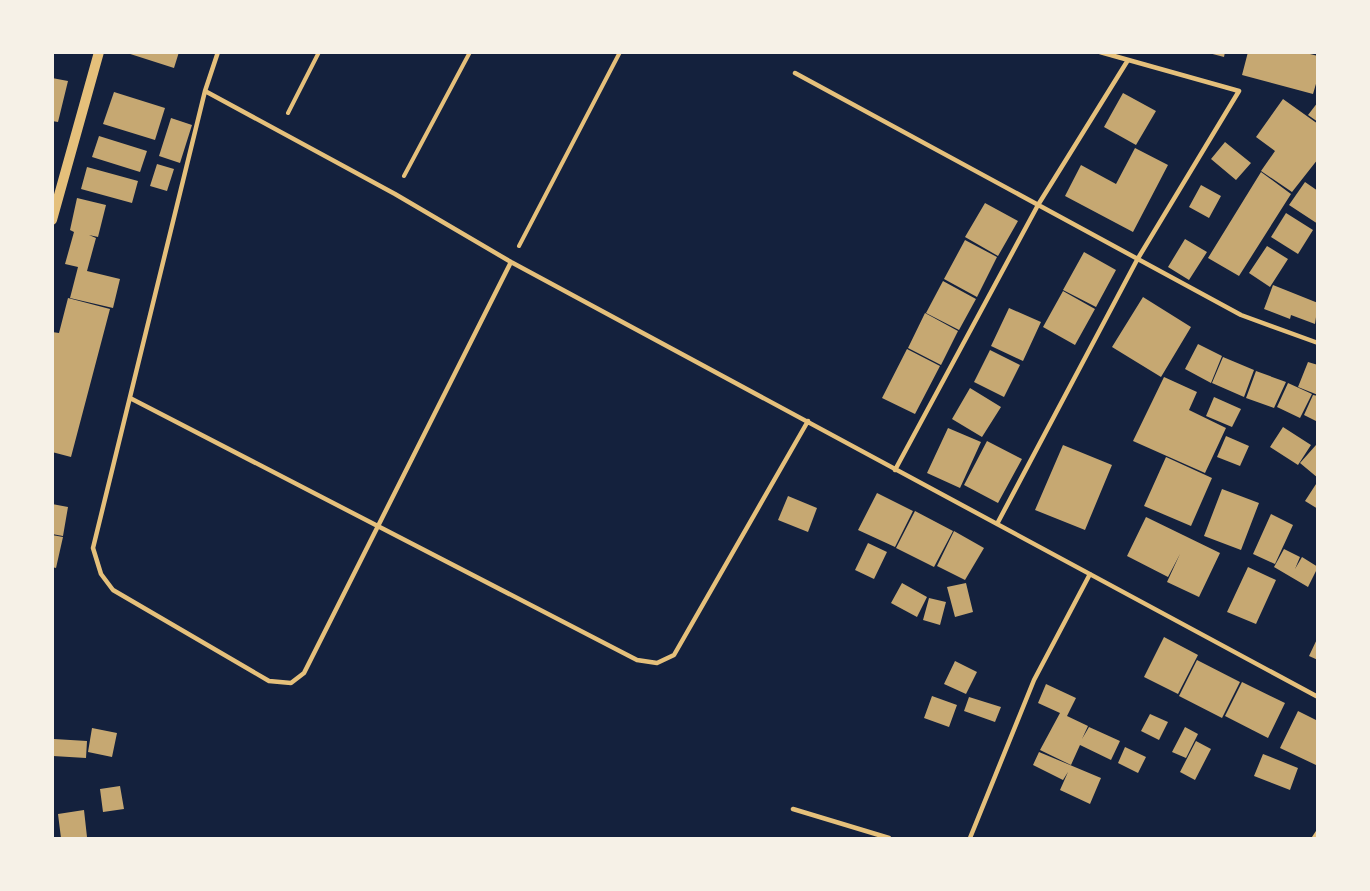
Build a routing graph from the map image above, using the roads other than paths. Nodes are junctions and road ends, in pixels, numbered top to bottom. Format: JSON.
{"nodes":[{"id":1,"x":99,"y":52,"type":"edge"},
{"id":2,"x":218,"y":52,"type":"edge"},
{"id":3,"x":1100,"y":52,"type":"edge"},
{"id":4,"x":1128,"y":60,"type":"junction"},
{"id":5,"x":795,"y":73,"type":"dead end"},
{"id":6,"x":205,"y":91,"type":"junction"},
{"id":7,"x":1038,"y":205,"type":"junction"},
{"id":8,"x":52,"y":220,"type":"edge"},
{"id":9,"x":1137,"y":260,"type":"junction"},
{"id":10,"x":511,"y":262,"type":"junction"},
{"id":11,"x":1317,"y":343,"type":"edge"},
{"id":12,"x":130,"y":398,"type":"junction"},
{"id":13,"x":808,"y":422,"type":"junction"},
{"id":14,"x":895,"y":470,"type":"junction"},
{"id":15,"x":997,"y":524,"type":"junction"},
{"id":16,"x":378,"y":527,"type":"junction"},
{"id":17,"x":1090,"y":573,"type":"junction"},
{"id":18,"x":1317,"y":697,"type":"edge"},
{"id":19,"x":794,"y":809,"type":"dead end"},
{"id":20,"x":1317,"y":832,"type":"edge"},
{"id":21,"x":889,"y":838,"type":"edge"},
{"id":22,"x":970,"y":838,"type":"edge"},
{"id":23,"x":1314,"y":838,"type":"edge"}],
"edges":[{"from":1,"to":8,"type":"street"},
{"from":2,"to":6,"type":"lane"},
{"from":3,"to":4,"type":"lane"},
{"from":4,"to":7,"type":"lane"},
{"from":4,"to":9,"type":"lane"},
{"from":5,"to":7,"type":"lane"},
{"from":6,"to":10,"type":"lane"},
{"from":6,"to":12,"type":"lane"},
{"from":7,"to":9,"type":"lane"},
{"from":7,"to":14,"type":"lane"},
{"from":9,"to":11,"type":"lane"},
{"from":9,"to":15,"type":"lane"},
{"from":10,"to":13,"type":"lane"},
{"from":10,"to":16,"type":"lane"},
{"from":12,"to":16,"type":"lane"},
{"from":12,"to":16,"type":"lane"},
{"from":13,"to":14,"type":"lane"},
{"from":13,"to":16,"type":"lane"},
{"from":14,"to":15,"type":"lane"},
{"from":15,"to":17,"type":"lane"},
{"from":17,"to":18,"type":"lane"},
{"from":17,"to":22,"type":"lane"},
{"from":19,"to":21,"type":"lane"},
{"from":20,"to":23,"type":"lane"}]}
